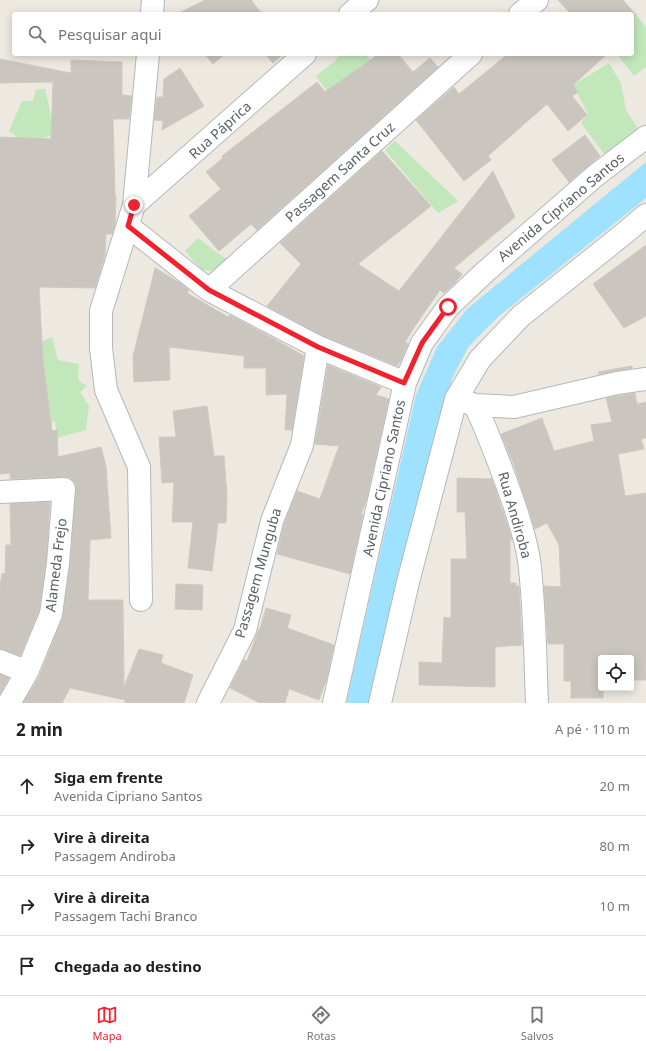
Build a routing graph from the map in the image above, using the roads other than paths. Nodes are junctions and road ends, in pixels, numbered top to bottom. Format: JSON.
{"nodes":[{"id":1,"x":153,"y":0,"type":"edge"},
{"id":2,"x":367,"y":0,"type":"edge"},
{"id":3,"x":537,"y":0,"type":"edge"},
{"id":4,"x":152,"y":12,"type":"edge"},
{"id":5,"x":352,"y":12,"type":"edge"},
{"id":6,"x":522,"y":12,"type":"edge"},
{"id":7,"x":148,"y":56,"type":"edge"},
{"id":8,"x":303,"y":56,"type":"edge"},
{"id":9,"x":469,"y":56,"type":"edge"},
{"id":10,"x":646,"y":137,"type":"edge"},
{"id":11,"x":134,"y":205,"type":"junction"},
{"id":12,"x":646,"y":215,"type":"edge"},
{"id":13,"x":128,"y":226,"type":"junction"},
{"id":14,"x":209,"y":290,"type":"junction"},
{"id":15,"x":318,"y":347,"type":"junction"},
{"id":16,"x":646,"y":379,"type":"edge"},
{"id":17,"x":404,"y":383,"type":"junction"},
{"id":18,"x":465,"y":402,"type":"junction"},
{"id":19,"x":0,"y":492,"type":"edge"},
{"id":20,"x":141,"y":600,"type":"dead end"},
{"id":21,"x":0,"y":661,"type":"edge"},
{"id":22,"x":27,"y":672,"type":"junction"},
{"id":23,"x":9,"y":703,"type":"edge"},
{"id":24,"x":208,"y":703,"type":"edge"},
{"id":25,"x":334,"y":703,"type":"edge"},
{"id":26,"x":380,"y":703,"type":"edge"},
{"id":27,"x":537,"y":703,"type":"edge"}],
"edges":[{"from":1,"to":4,"type":"street"},
{"from":2,"to":5,"type":"street"},
{"from":3,"to":6,"type":"street"},
{"from":7,"to":11,"type":"street"},
{"from":8,"to":11,"type":"street","name":"Rua Páprica"},
{"from":9,"to":14,"type":"street","name":"Passagem Santa Cruz"},
{"from":10,"to":17,"type":"street","name":"Avenida Cipriano Santos"},
{"from":11,"to":13,"type":"street"},
{"from":12,"to":18,"type":"street"},
{"from":13,"to":14,"type":"street"},
{"from":13,"to":20,"type":"street"},
{"from":14,"to":15,"type":"street"},
{"from":15,"to":17,"type":"street"},
{"from":15,"to":24,"type":"street","name":"Passagem Munguba"},
{"from":16,"to":18,"type":"street"},
{"from":17,"to":25,"type":"street","name":"Avenida Cipriano Santos"},
{"from":18,"to":26,"type":"street"},
{"from":18,"to":27,"type":"street","name":"Rua Andiroba"},
{"from":19,"to":22,"type":"street","name":"Alameda Frejo"},
{"from":21,"to":22,"type":"street"},
{"from":22,"to":23,"type":"street","name":"Alameda Frejo"}]}
